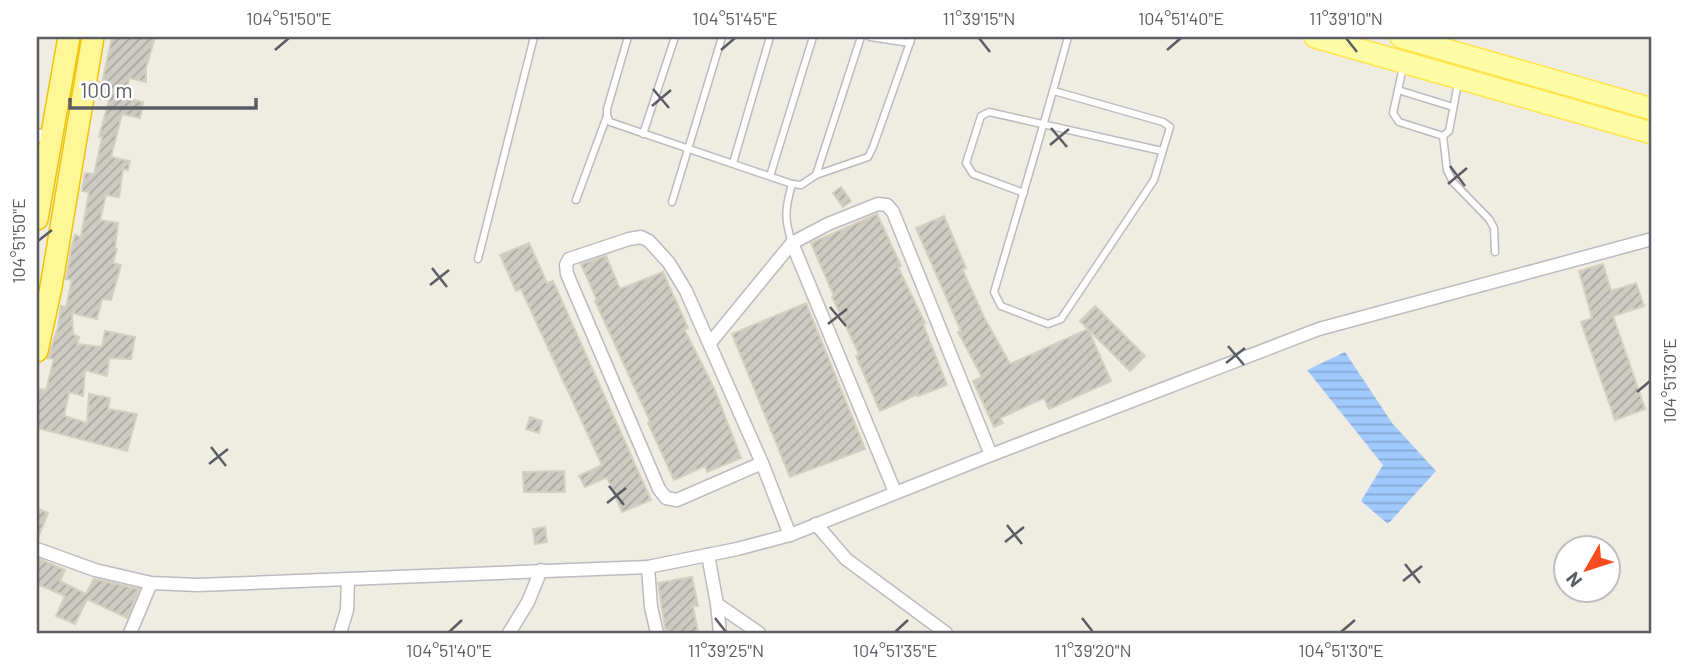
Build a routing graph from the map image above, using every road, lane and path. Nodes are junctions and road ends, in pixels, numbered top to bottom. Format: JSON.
{"nodes":[{"id":1,"x":69,"y":37,"type":"edge"},
{"id":2,"x":93,"y":37,"type":"edge"},
{"id":3,"x":534,"y":37,"type":"edge"},
{"id":4,"x":628,"y":37,"type":"edge"},
{"id":5,"x":675,"y":37,"type":"edge"},
{"id":6,"x":722,"y":37,"type":"edge"},
{"id":7,"x":770,"y":37,"type":"edge"},
{"id":8,"x":813,"y":37,"type":"edge"},
{"id":9,"x":861,"y":37,"type":"edge"},
{"id":10,"x":870,"y":37,"type":"edge"},
{"id":11,"x":1068,"y":37,"type":"edge"},
{"id":12,"x":1315,"y":37,"type":"edge"},
{"id":13,"x":1401,"y":37,"type":"edge"},
{"id":14,"x":911,"y":40,"type":"edge"},
{"id":15,"x":1344,"y":41,"type":"edge"},
{"id":16,"x":1404,"y":62,"type":"junction"},
{"id":17,"x":1459,"y":77,"type":"junction"},
{"id":18,"x":1398,"y":90,"type":"junction"},
{"id":19,"x":1054,"y":91,"type":"junction"},
{"id":20,"x":1453,"y":107,"type":"junction"},
{"id":21,"x":1652,"y":109,"type":"edge"},
{"id":22,"x":607,"y":116,"type":"junction"},
{"id":23,"x":1045,"y":123,"type":"junction"},
{"id":24,"x":1652,"y":133,"type":"edge"},
{"id":25,"x":643,"y":134,"type":"junction"},
{"id":26,"x":1443,"y":136,"type":"junction"},
{"id":27,"x":44,"y":137,"type":"edge"},
{"id":28,"x":689,"y":147,"type":"junction"},
{"id":29,"x":1162,"y":151,"type":"junction"},
{"id":30,"x":733,"y":163,"type":"junction"},
{"id":31,"x":816,"y":175,"type":"junction"},
{"id":32,"x":770,"y":176,"type":"junction"},
{"id":33,"x":792,"y":184,"type":"junction"},
{"id":34,"x":1024,"y":193,"type":"junction"},
{"id":35,"x":576,"y":200,"type":"dead end"},
{"id":36,"x":672,"y":202,"type":"dead end"},
{"id":37,"x":37,"y":219,"type":"edge"},
{"id":38,"x":1652,"y":239,"type":"edge"},
{"id":39,"x":792,"y":243,"type":"junction"},
{"id":40,"x":1495,"y":251,"type":"dead end"},
{"id":41,"x":478,"y":259,"type":"dead end"},
{"id":42,"x":710,"y":343,"type":"junction"},
{"id":43,"x":37,"y":351,"type":"edge"},
{"id":44,"x":991,"y":454,"type":"junction"},
{"id":45,"x":762,"y":463,"type":"junction"},
{"id":46,"x":895,"y":492,"type":"junction"},
{"id":47,"x":816,"y":524,"type":"junction"},
{"id":48,"x":790,"y":535,"type":"junction"},
{"id":49,"x":37,"y":549,"type":"edge"},
{"id":50,"x":708,"y":555,"type":"junction"},
{"id":51,"x":648,"y":568,"type":"junction"},
{"id":52,"x":541,"y":570,"type":"junction"},
{"id":53,"x":348,"y":579,"type":"junction"},
{"id":54,"x":151,"y":583,"type":"junction"},
{"id":55,"x":717,"y":604,"type":"junction"},
{"id":56,"x":739,"y":619,"type":"junction"},
{"id":57,"x":130,"y":633,"type":"edge"},
{"id":58,"x":340,"y":633,"type":"edge"},
{"id":59,"x":509,"y":633,"type":"edge"},
{"id":60,"x":657,"y":633,"type":"edge"},
{"id":61,"x":720,"y":633,"type":"edge"},
{"id":62,"x":732,"y":633,"type":"edge"},
{"id":63,"x":759,"y":633,"type":"edge"},
{"id":64,"x":946,"y":633,"type":"edge"}],
"edges":[{"from":1,"to":27,"type":"highway"},
{"from":2,"to":43,"type":"highway"},
{"from":3,"to":41,"type":"lane"},
{"from":4,"to":22,"type":"lane"},
{"from":5,"to":25,"type":"lane"},
{"from":6,"to":28,"type":"lane"},
{"from":7,"to":30,"type":"lane"},
{"from":8,"to":32,"type":"lane"},
{"from":9,"to":31,"type":"lane"},
{"from":10,"to":14,"type":"lane"},
{"from":11,"to":19,"type":"lane"},
{"from":12,"to":15,"type":"main road"},
{"from":13,"to":21,"type":"main road"},
{"from":14,"to":31,"type":"lane"},
{"from":15,"to":16,"type":"main road"},
{"from":16,"to":17,"type":"main road"},
{"from":16,"to":18,"type":"lane"},
{"from":17,"to":20,"type":"lane"},
{"from":17,"to":24,"type":"main road"},
{"from":18,"to":20,"type":"lane"},
{"from":18,"to":26,"type":"lane"},
{"from":19,"to":23,"type":"lane"},
{"from":19,"to":29,"type":"lane"},
{"from":20,"to":26,"type":"lane"},
{"from":22,"to":25,"type":"lane"},
{"from":22,"to":35,"type":"lane"},
{"from":23,"to":29,"type":"lane"},
{"from":23,"to":34,"type":"lane"},
{"from":23,"to":34,"type":"lane"},
{"from":25,"to":28,"type":"lane"},
{"from":26,"to":40,"type":"lane"},
{"from":27,"to":37,"type":"highway"},
{"from":28,"to":30,"type":"lane"},
{"from":28,"to":36,"type":"lane"},
{"from":29,"to":34,"type":"lane"},
{"from":30,"to":32,"type":"lane"},
{"from":31,"to":33,"type":"lane"},
{"from":32,"to":33,"type":"lane"},
{"from":33,"to":39,"type":"lane"},
{"from":38,"to":44,"type":"street"},
{"from":39,"to":42,"type":"street"},
{"from":39,"to":44,"type":"street"},
{"from":39,"to":46,"type":"street"},
{"from":42,"to":45,"type":"street"},
{"from":42,"to":45,"type":"street"},
{"from":44,"to":46,"type":"street"},
{"from":45,"to":48,"type":"street"},
{"from":46,"to":47,"type":"street"},
{"from":47,"to":48,"type":"street"},
{"from":47,"to":64,"type":"street"},
{"from":48,"to":50,"type":"street"},
{"from":49,"to":54,"type":"street"},
{"from":50,"to":51,"type":"street"},
{"from":50,"to":55,"type":"street"},
{"from":51,"to":52,"type":"street"},
{"from":51,"to":60,"type":"street"},
{"from":52,"to":53,"type":"street"},
{"from":52,"to":59,"type":"street"},
{"from":53,"to":54,"type":"street"},
{"from":53,"to":58,"type":"street"},
{"from":54,"to":57,"type":"street"},
{"from":55,"to":56,"type":"street"},
{"from":55,"to":61,"type":"street"},
{"from":56,"to":62,"type":"street"},
{"from":56,"to":63,"type":"street"}]}
